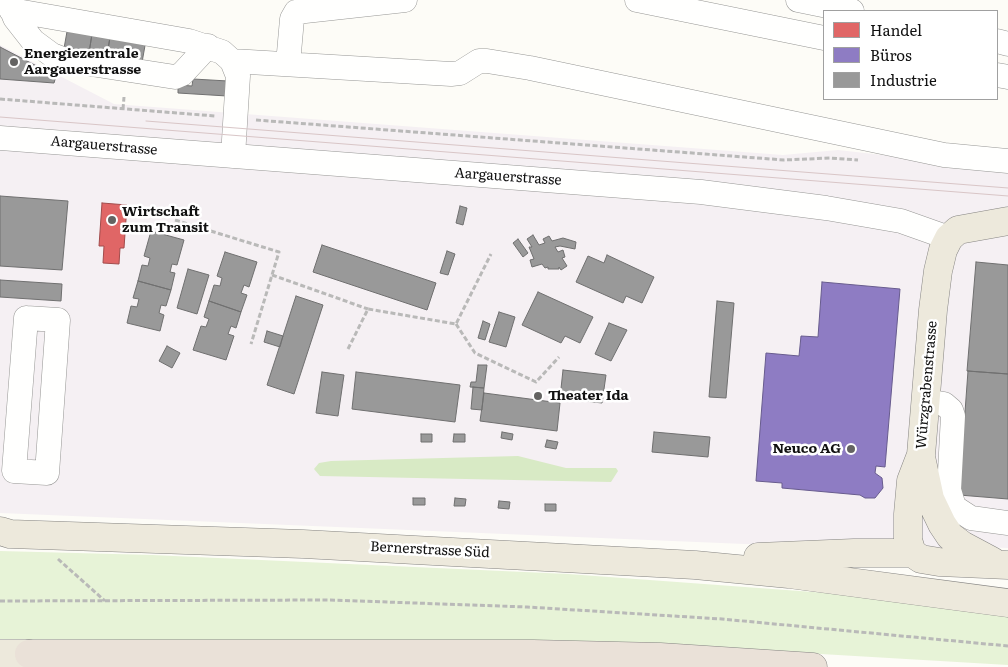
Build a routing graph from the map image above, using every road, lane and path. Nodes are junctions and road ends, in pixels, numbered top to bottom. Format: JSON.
{"nodes":[{"id":1,"x":405,"y":0,"type":"edge"},
{"id":2,"x":637,"y":0,"type":"edge"},
{"id":3,"x":798,"y":0,"type":"edge"},
{"id":4,"x":9,"y":5,"type":"edge"},
{"id":5,"x":847,"y":10,"type":"edge"},
{"id":6,"x":823,"y":38,"type":"edge"},
{"id":7,"x":208,"y":46,"type":"junction"},
{"id":8,"x":232,"y":62,"type":"junction"},
{"id":9,"x":288,"y":64,"type":"junction"},
{"id":10,"x":124,"y":97,"type":"dead end"},
{"id":11,"x":0,"y":99,"type":"edge"},
{"id":12,"x":123,"y":109,"type":"junction"},
{"id":13,"x":236,"y":118,"type":"junction"},
{"id":14,"x":0,"y":138,"type":"edge"},
{"id":15,"x":233,"y":156,"type":"junction"},
{"id":16,"x":859,"y":160,"type":"dead end"},
{"id":17,"x":1008,"y":162,"type":"edge"},
{"id":18,"x":175,"y":220,"type":"dead end"},
{"id":19,"x":1008,"y":221,"type":"edge"},
{"id":20,"x":949,"y":238,"type":"junction"},
{"id":21,"x":491,"y":254,"type":"dead end"},
{"id":22,"x":272,"y":275,"type":"junction"},
{"id":23,"x":368,"y":309,"type":"junction"},
{"id":24,"x":456,"y":324,"type":"junction"},
{"id":25,"x":251,"y":344,"type":"dead end"},
{"id":26,"x":348,"y":350,"type":"dead end"},
{"id":27,"x":559,"y":357,"type":"dead end"},
{"id":28,"x":925,"y":401,"type":"junction"},
{"id":29,"x":921,"y":456,"type":"junction"},
{"id":30,"x":47,"y":473,"type":"joint"},
{"id":31,"x":908,"y":514,"type":"junction"},
{"id":32,"x":1008,"y":523,"type":"edge"},
{"id":33,"x":3,"y":534,"type":"edge"},
{"id":34,"x":854,"y":553,"type":"junction"},
{"id":35,"x":912,"y":553,"type":"junction"},
{"id":36,"x":695,"y":565,"type":"junction"},
{"id":37,"x":1007,"y":565,"type":"edge"},
{"id":38,"x":68,"y":567,"type":"dead end"},
{"id":39,"x":0,"y":601,"type":"edge"},
{"id":40,"x":105,"y":601,"type":"junction"},
{"id":41,"x":1008,"y":603,"type":"edge"},
{"id":42,"x":1008,"y":646,"type":"edge"},
{"id":43,"x":0,"y":654,"type":"edge"},
{"id":44,"x":29,"y":654,"type":"junction"},
{"id":45,"x":99,"y":667,"type":"edge"},
{"id":46,"x":813,"y":667,"type":"edge"}],
"edges":[{"from":1,"to":9,"type":"street"},
{"from":2,"to":6,"type":"street"},
{"from":3,"to":5,"type":"street"},
{"from":4,"to":7,"type":"street"},
{"from":4,"to":7,"type":"street"},
{"from":7,"to":8,"type":"street"},
{"from":8,"to":9,"type":"street"},
{"from":8,"to":13,"type":"street"},
{"from":9,"to":17,"type":"street"},
{"from":10,"to":12,"type":"path"},
{"from":11,"to":12,"type":"path"},
{"from":12,"to":13,"type":"path"},
{"from":13,"to":15,"type":"street"},
{"from":13,"to":16,"type":"path"},
{"from":14,"to":15,"type":"street","name":"Aargauerstrasse"},
{"from":15,"to":20,"type":"street","name":"Aargauerstrasse"},
{"from":18,"to":22,"type":"path"},
{"from":19,"to":20,"type":"main road"},
{"from":20,"to":28,"type":"main road","name":"Würzgrabenstrasse"},
{"from":21,"to":24,"type":"path"},
{"from":22,"to":23,"type":"path"},
{"from":22,"to":25,"type":"path"},
{"from":23,"to":24,"type":"path"},
{"from":23,"to":26,"type":"path"},
{"from":24,"to":27,"type":"path"},
{"from":28,"to":29,"type":"main road","name":"Würzgrabenstrasse"},
{"from":28,"to":32,"type":"street"},
{"from":29,"to":31,"type":"main road","name":"Würzgrabenstrasse"},
{"from":29,"to":37,"type":"main road"},
{"from":30,"to":30,"type":"street"},
{"from":31,"to":34,"type":"main road"},
{"from":31,"to":35,"type":"main road","name":"Würzgrabenstrasse"},
{"from":33,"to":36,"type":"main road","name":"Bernerstrasse Süd"},
{"from":34,"to":35,"type":"main road"},
{"from":34,"to":36,"type":"main road"},
{"from":35,"to":37,"type":"main road"},
{"from":36,"to":41,"type":"main road","name":"Bernerstrasse Süd"},
{"from":38,"to":40,"type":"path"},
{"from":39,"to":40,"type":"path"},
{"from":40,"to":42,"type":"path"},
{"from":43,"to":44,"type":"main road"},
{"from":44,"to":45,"type":"main road"},
{"from":44,"to":46,"type":"highway"}]}
